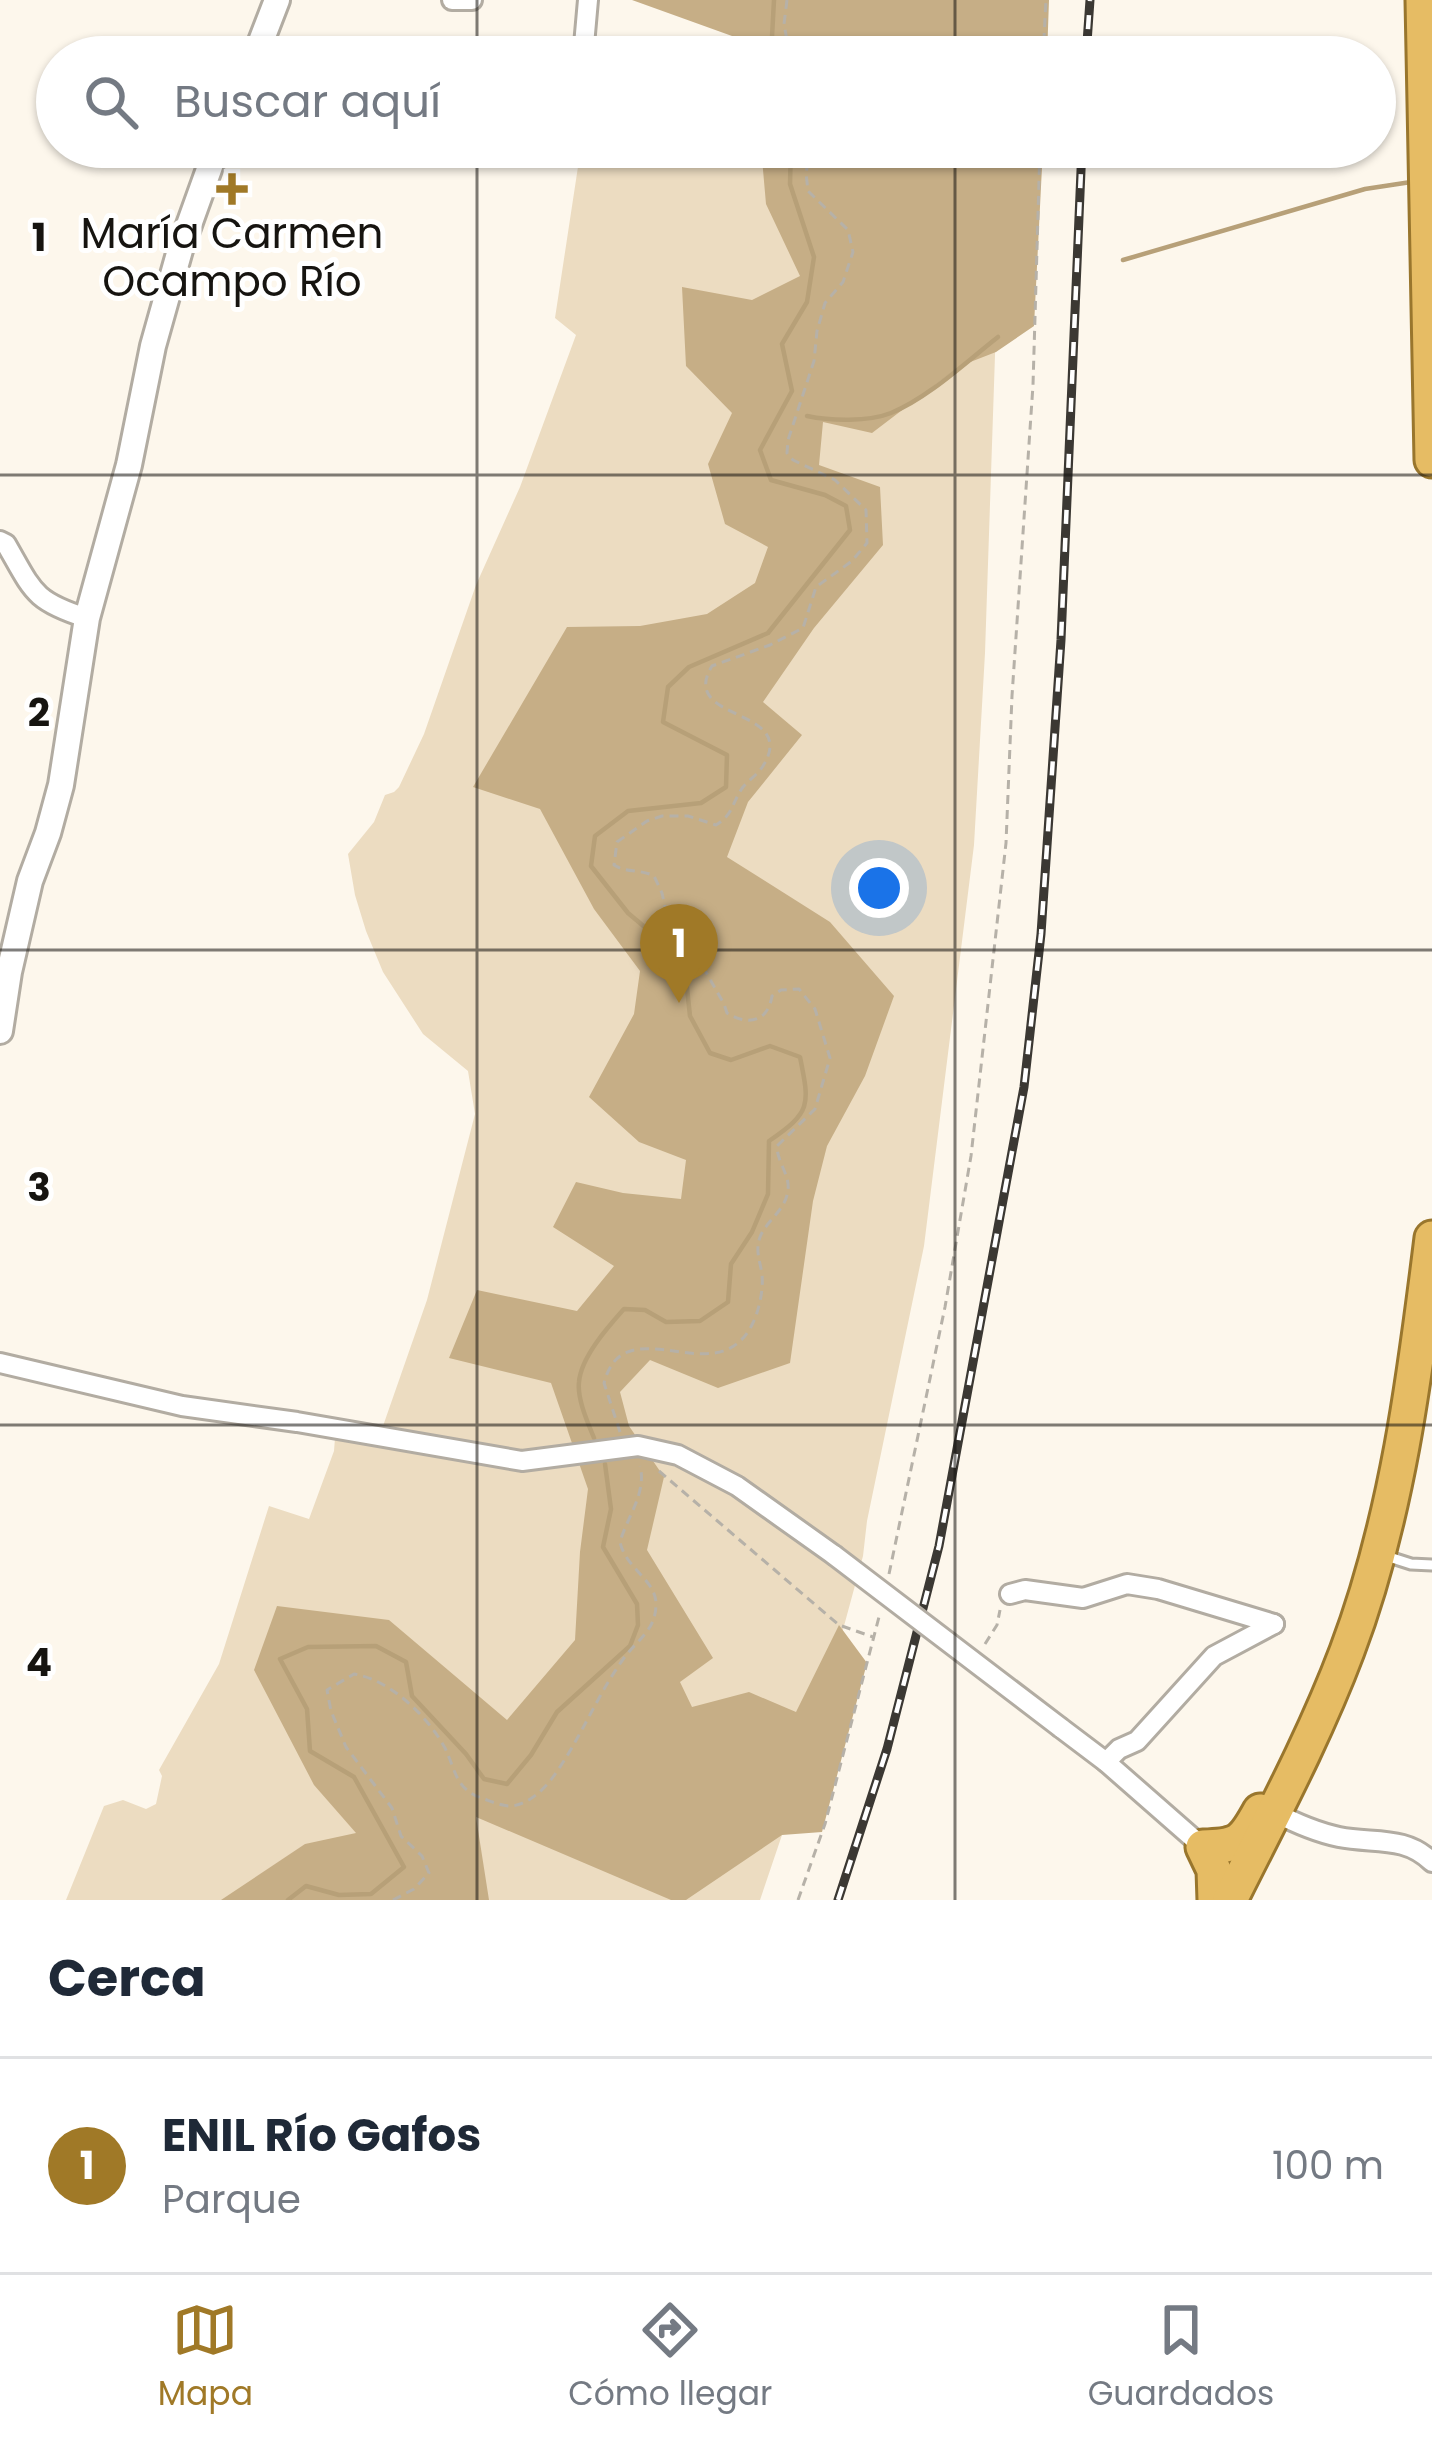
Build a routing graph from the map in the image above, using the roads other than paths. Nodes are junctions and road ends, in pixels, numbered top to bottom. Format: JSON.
{"nodes":[{"id":1,"x":277,"y":0,"type":"edge"},
{"id":2,"x":452,"y":0,"type":"edge"},
{"id":3,"x":472,"y":0,"type":"edge"},
{"id":4,"x":588,"y":0,"type":"edge"},
{"id":5,"x":1423,"y":0,"type":"edge"},
{"id":6,"x":263,"y":36,"type":"edge"},
{"id":7,"x":585,"y":36,"type":"edge"},
{"id":8,"x":209,"y":168,"type":"edge"},
{"id":9,"x":1432,"y":460,"type":"edge"},
{"id":10,"x":0,"y":541,"type":"edge"},
{"id":11,"x":88,"y":619,"type":"junction"},
{"id":12,"x":0,"y":1031,"type":"edge"},
{"id":13,"x":1432,"y":1238,"type":"edge"},
{"id":14,"x":1427,"y":1322,"type":"edge"},
{"id":15,"x":0,"y":1363,"type":"edge"},
{"id":16,"x":1378,"y":1554,"type":"junction"},
{"id":17,"x":1432,"y":1565,"type":"edge"},
{"id":18,"x":1010,"y":1594,"type":"road end"},
{"id":19,"x":1348,"y":1648,"type":"junction"},
{"id":20,"x":1106,"y":1762,"type":"junction"},
{"id":21,"x":1274,"y":1812,"type":"junction"},
{"id":22,"x":1203,"y":1847,"type":"junction"},
{"id":23,"x":1432,"y":1862,"type":"edge"},
{"id":24,"x":1215,"y":1900,"type":"edge"},
{"id":25,"x":1231,"y":1900,"type":"edge"}],
"edges":[{"from":1,"to":6,"type":"street"},
{"from":2,"to":3,"type":"street"},
{"from":4,"to":7,"type":"street"},
{"from":5,"to":9,"type":"highway"},
{"from":8,"to":11,"type":"street"},
{"from":10,"to":11,"type":"street"},
{"from":11,"to":12,"type":"street"},
{"from":13,"to":14,"type":"highway"},
{"from":14,"to":16,"type":"highway"},
{"from":15,"to":20,"type":"street","bridge":true},
{"from":16,"to":17,"type":"lane"},
{"from":16,"to":19,"type":"highway"},
{"from":18,"to":20,"type":"street"},
{"from":19,"to":21,"type":"highway"},
{"from":19,"to":22,"type":"highway"},
{"from":20,"to":22,"type":"street"},
{"from":21,"to":23,"type":"street"},
{"from":21,"to":24,"type":"highway"},
{"from":21,"to":25,"type":"highway"},
{"from":22,"to":24,"type":"highway"}]}
